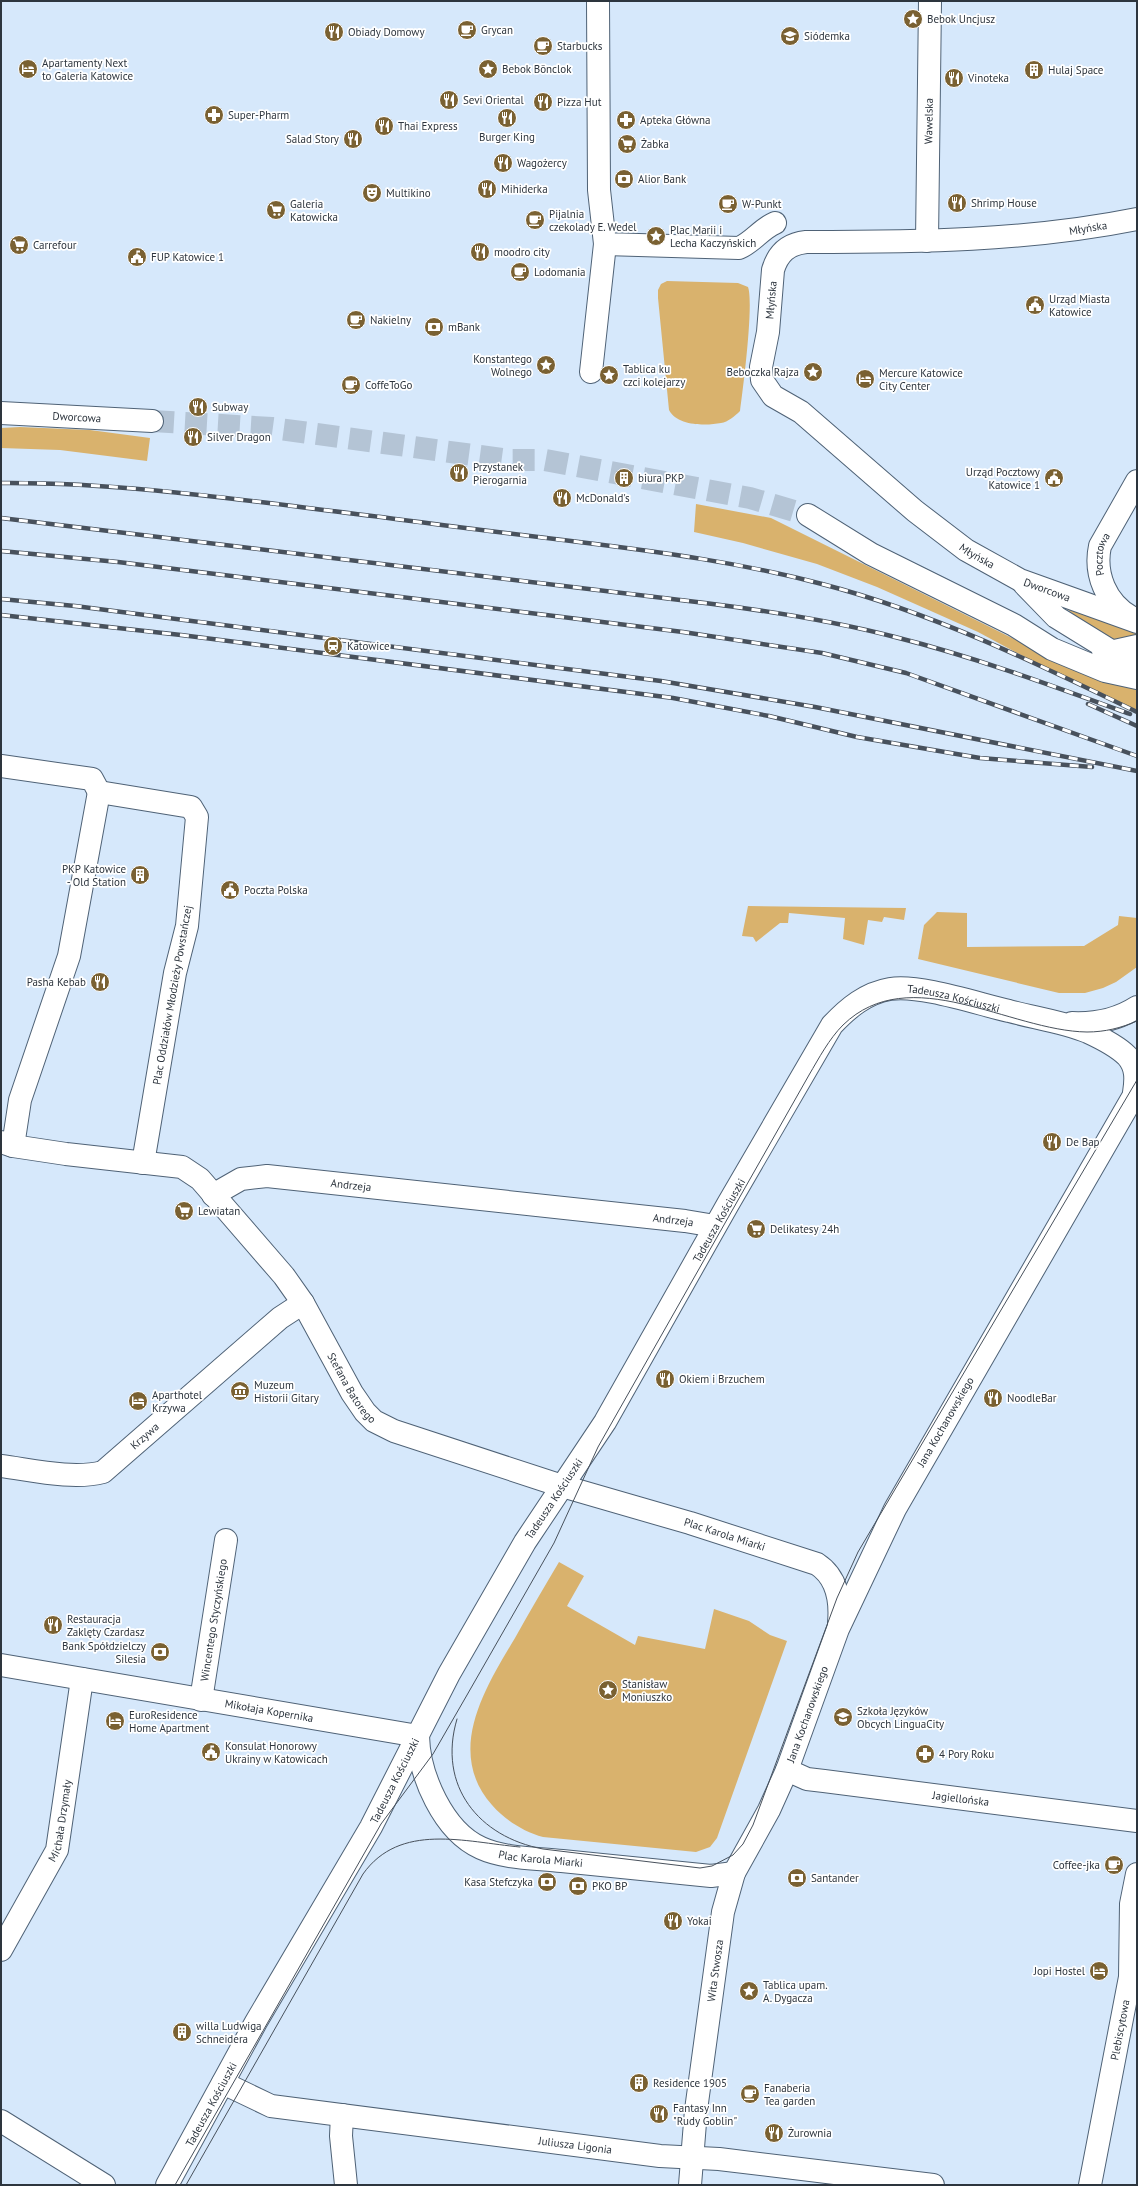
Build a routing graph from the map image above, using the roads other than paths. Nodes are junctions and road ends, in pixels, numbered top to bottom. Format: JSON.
{"nodes":[{"id":1,"x":598,"y":1,"type":"edge"},
{"id":2,"x":930,"y":1,"type":"edge"},
{"id":3,"x":1137,"y":219,"type":"edge"},
{"id":4,"x":775,"y":223,"type":"dead end"},
{"id":5,"x":927,"y":241,"type":"junction"},
{"id":6,"x":605,"y":244,"type":"junction"},
{"id":7,"x":591,"y":372,"type":"dead end"},
{"id":8,"x":1,"y":414,"type":"edge"},
{"id":9,"x":152,"y":421,"type":"tunnel mouth"},
{"id":10,"x":1137,"y":481,"type":"edge"},
{"id":11,"x":808,"y":515,"type":"tunnel mouth"},
{"id":12,"x":1020,"y":580,"type":"junction"},
{"id":13,"x":1137,"y":622,"type":"edge"},
{"id":14,"x":1014,"y":625,"type":"junction"},
{"id":15,"x":1137,"y":646,"type":"edge"},
{"id":16,"x":1110,"y":652,"type":"junction"},
{"id":17,"x":1137,"y":667,"type":"edge"},
{"id":18,"x":1137,"y":678,"type":"edge"},
{"id":19,"x":1,"y":766,"type":"edge"},
{"id":20,"x":99,"y":792,"type":"junction"},
{"id":21,"x":1137,"y":1007,"type":"edge"},
{"id":22,"x":1055,"y":1022,"type":"junction"},
{"id":23,"x":1136,"y":1092,"type":"edge"},
{"id":24,"x":7,"y":1144,"type":"edge"},
{"id":25,"x":143,"y":1163,"type":"junction"},
{"id":26,"x":213,"y":1194,"type":"junction"},
{"id":27,"x":715,"y":1226,"type":"junction"},
{"id":28,"x":303,"y":1303,"type":"junction"},
{"id":29,"x":1,"y":1466,"type":"edge"},
{"id":30,"x":562,"y":1486,"type":"junction"},
{"id":31,"x":226,"y":1540,"type":"dead end"},
{"id":32,"x":838,"y":1629,"type":"junction"},
{"id":33,"x":1,"y":1665,"type":"edge"},
{"id":34,"x":82,"y":1679,"type":"junction"},
{"id":35,"x":200,"y":1700,"type":"junction"},
{"id":36,"x":418,"y":1736,"type":"junction"},
{"id":37,"x":788,"y":1770,"type":"junction"},
{"id":38,"x":1137,"y":1821,"type":"edge"},
{"id":39,"x":734,"y":1873,"type":"junction"},
{"id":40,"x":1137,"y":1874,"type":"edge"},
{"id":41,"x":1,"y":1950,"type":"edge"},
{"id":42,"x":223,"y":2083,"type":"junction"},
{"id":43,"x":342,"y":2115,"type":"junction"},
{"id":44,"x":1,"y":2121,"type":"edge"},
{"id":45,"x":691,"y":2158,"type":"junction"},
{"id":46,"x":104,"y":2185,"type":"edge"},
{"id":47,"x":167,"y":2185,"type":"edge"},
{"id":48,"x":346,"y":2185,"type":"edge"},
{"id":49,"x":690,"y":2185,"type":"edge"},
{"id":50,"x":933,"y":2185,"type":"edge"},
{"id":51,"x":1090,"y":2185,"type":"edge"}],
"edges":[{"from":1,"to":6,"type":"street"},
{"from":2,"to":5,"type":"street","name":"Wawelska"},
{"from":3,"to":5,"type":"street","name":"Młyńska"},
{"from":4,"to":6,"type":"street"},
{"from":5,"to":12,"type":"street","name":"Młyńska"},
{"from":6,"to":7,"type":"street"},
{"from":8,"to":9,"type":"street","name":"Dworcowa"},
{"from":10,"to":13,"type":"street","name":"Pocztowa"},
{"from":11,"to":14,"type":"street","name":"Dworcowa"},
{"from":12,"to":13,"type":"street","name":"Dworcowa"},
{"from":12,"to":16,"type":"street","name":"Dworcowa"},
{"from":14,"to":16,"type":"street","name":"Dworcowa"},
{"from":14,"to":18,"type":"street","name":"Dworcowa"},
{"from":15,"to":16,"type":"street","name":"Dworcowa"},
{"from":16,"to":17,"type":"street","name":"Dworcowa"},
{"from":19,"to":20,"type":"street"},
{"from":20,"to":24,"type":"street"},
{"from":20,"to":25,"type":"street","name":"Plac Oddziałów Młodzieży Powstańczej"},
{"from":21,"to":22,"type":"street","name":"Tadeusza Kościuszki"},
{"from":22,"to":23,"type":"street","name":"Tadeusza Kościuszki"},
{"from":22,"to":27,"type":"street","name":"Tadeusza Kościuszki"},
{"from":23,"to":32,"type":"street","name":"Jana Kochanowskiego"},
{"from":24,"to":25,"type":"street"},
{"from":25,"to":26,"type":"street"},
{"from":26,"to":27,"type":"street","name":"Andrzeja"},
{"from":26,"to":28,"type":"street","name":"Stefana Batorego"},
{"from":27,"to":30,"type":"street","name":"Tadeusza Kościuszki"},
{"from":28,"to":29,"type":"street","name":"Krzywa"},
{"from":28,"to":30,"type":"street","name":"Stefana Batorego"},
{"from":30,"to":32,"type":"street","name":"Plac Karola Miarki"},
{"from":30,"to":36,"type":"street","name":"Tadeusza Kościuszki"},
{"from":31,"to":35,"type":"street","name":"Wincentego Styczyńskiego"},
{"from":32,"to":37,"type":"street","name":"Jana Kochanowskiego"},
{"from":33,"to":34,"type":"street","name":"Mikołaja Kopernika"},
{"from":34,"to":35,"type":"street","name":"Mikołaja Kopernika"},
{"from":34,"to":41,"type":"street","name":"Michała Drzymały"},
{"from":35,"to":36,"type":"street","name":"Mikołaja Kopernika"},
{"from":36,"to":39,"type":"street","name":"Plac Karola Miarki"},
{"from":36,"to":42,"type":"street","name":"Tadeusza Kościuszki"},
{"from":37,"to":38,"type":"street","name":"Jagiellońska"},
{"from":37,"to":39,"type":"street","name":"Wita Stwosza"},
{"from":39,"to":45,"type":"street","name":"Wita Stwosza"},
{"from":40,"to":51,"type":"street","name":"Plebiscytowa"},
{"from":42,"to":43,"type":"street","name":"Juliusza Ligonia"},
{"from":42,"to":47,"type":"street","name":"Tadeusza Kościuszki"},
{"from":43,"to":45,"type":"street","name":"Juliusza Ligonia"},
{"from":43,"to":48,"type":"street"},
{"from":44,"to":46,"type":"street"},
{"from":45,"to":49,"type":"street","name":"Wita Stwosza"},
{"from":45,"to":50,"type":"street","name":"Juliusza Ligonia"}]}
